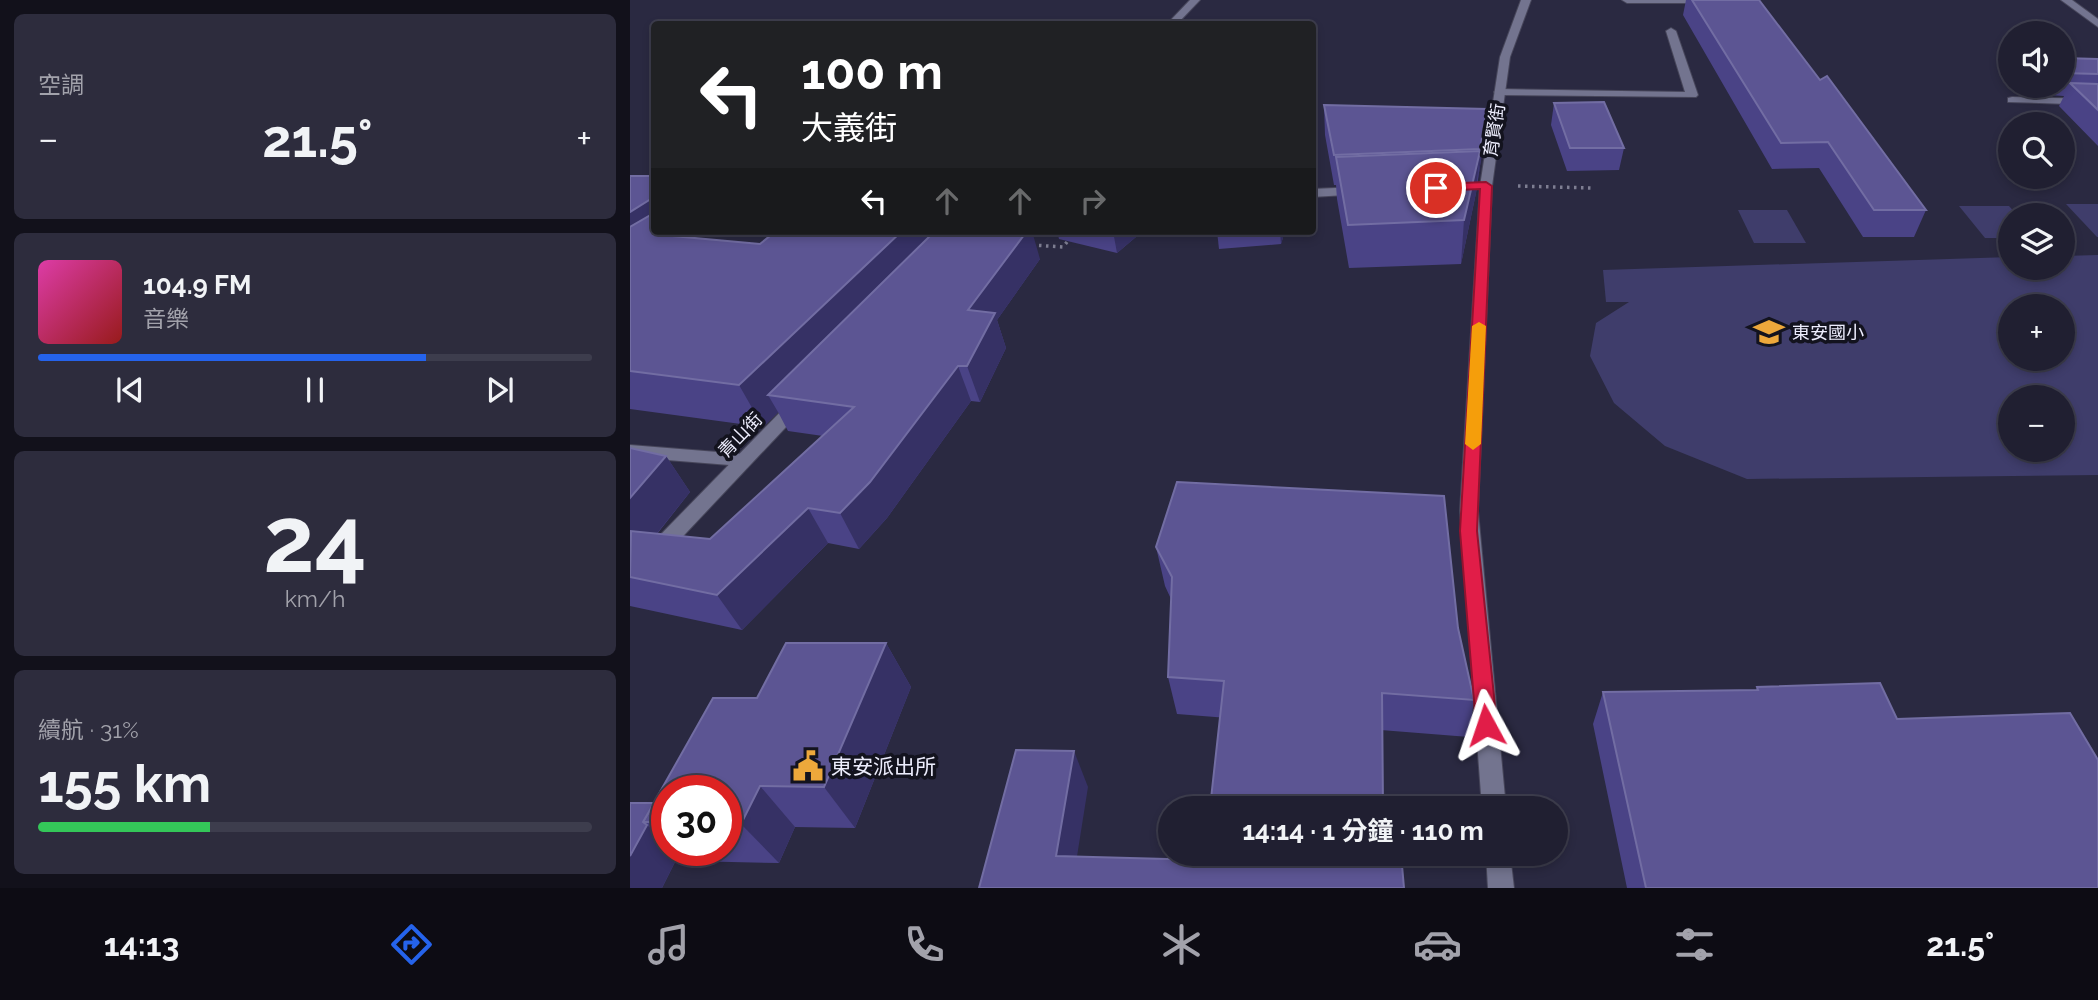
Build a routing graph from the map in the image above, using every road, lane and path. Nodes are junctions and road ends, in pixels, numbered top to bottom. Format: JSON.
{"nodes":[{"id":1,"x":1195,"y":0,"type":"edge"},
{"id":2,"x":1525,"y":0,"type":"edge"},
{"id":3,"x":1627,"y":0,"type":"edge"},
{"id":4,"x":1721,"y":0,"type":"edge"},
{"id":5,"x":2066,"y":0,"type":"edge"},
{"id":6,"x":1175,"y":21,"type":"edge"},
{"id":7,"x":2098,"y":24,"type":"edge"},
{"id":8,"x":1671,"y":31,"type":"dead end"},
{"id":9,"x":1500,"y":92,"type":"junction"},
{"id":10,"x":2012,"y":100,"type":"dead end"},
{"id":11,"x":2098,"y":102,"type":"edge"},
{"id":12,"x":1479,"y":186,"type":"junction"},
{"id":13,"x":1592,"y":188,"type":"dead end"},
{"id":14,"x":1366,"y":191,"type":"edge"},
{"id":15,"x":1316,"y":193,"type":"edge"},
{"id":16,"x":691,"y":235,"type":"edge"},
{"id":17,"x":1073,"y":235,"type":"edge"},
{"id":18,"x":1023,"y":245,"type":"edge"},
{"id":19,"x":630,"y":276,"type":"edge"},
{"id":20,"x":811,"y":391,"type":"edge"},
{"id":21,"x":630,"y":451,"type":"edge"},
{"id":22,"x":742,"y":460,"type":"junction"},
{"id":23,"x":630,"y":579,"type":"edge"},
{"id":24,"x":1493,"y":796,"type":"edge"},
{"id":25,"x":1499,"y":866,"type":"edge"},
{"id":26,"x":1501,"y":888,"type":"edge"}],
"edges":[{"from":1,"to":6,"type":"street"},
{"from":2,"to":9,"type":"street","name":"育賢街"},
{"from":3,"to":4,"type":"street"},
{"from":5,"to":7,"type":"street"},
{"from":8,"to":9,"type":"street"},
{"from":9,"to":12,"type":"street","name":"育賢街"},
{"from":10,"to":11,"type":"street"},
{"from":12,"to":13,"type":"path"},
{"from":12,"to":24,"type":"street","name":"育賢街"},
{"from":14,"to":15,"type":"street"},
{"from":16,"to":19,"type":"street"},
{"from":17,"to":18,"type":"path"},
{"from":20,"to":22,"type":"street","name":"青山街"},
{"from":21,"to":22,"type":"street"},
{"from":22,"to":23,"type":"street","name":"青山街"},
{"from":25,"to":26,"type":"street"}]}
